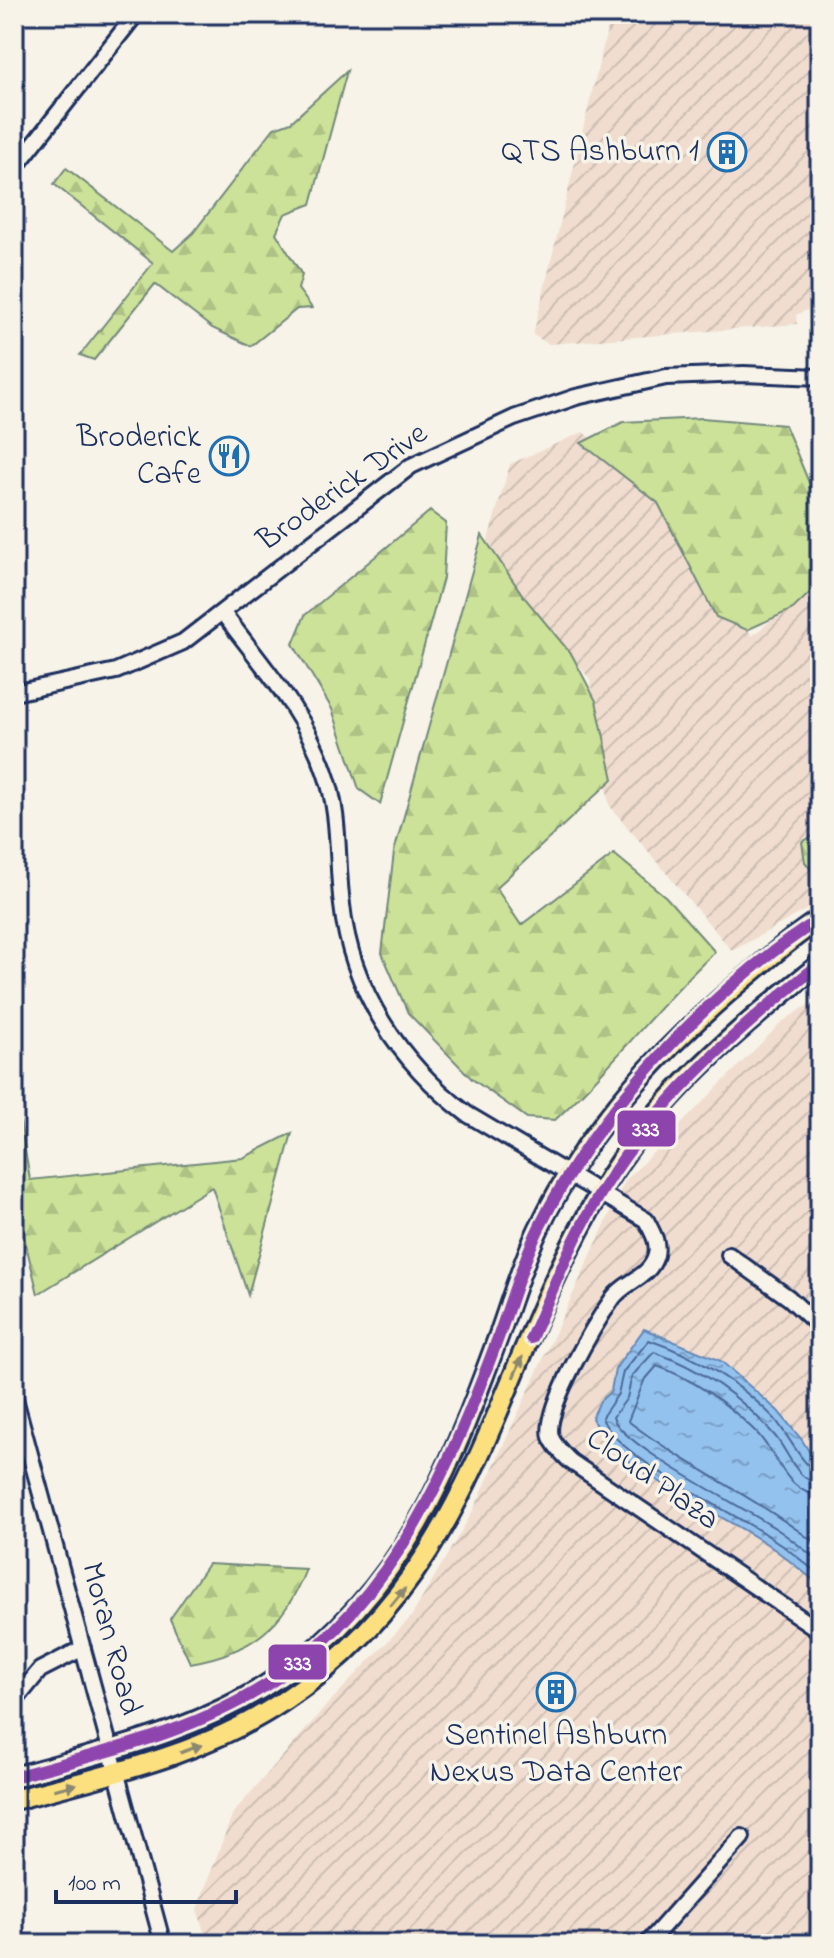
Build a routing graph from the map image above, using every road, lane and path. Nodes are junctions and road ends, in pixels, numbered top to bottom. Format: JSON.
{"nodes":[{"id":1,"x":136,"y":14,"type":"edge"},
{"id":2,"x":14,"y":169,"type":"edge"},
{"id":3,"x":820,"y":377,"type":"edge"},
{"id":4,"x":223,"y":613,"type":"junction"},
{"id":5,"x":14,"y":693,"type":"edge"},
{"id":6,"x":820,"y":919,"type":"edge"},
{"id":7,"x":820,"y":964,"type":"edge"},
{"id":8,"x":568,"y":1172,"type":"junction"},
{"id":9,"x":601,"y":1191,"type":"junction"},
{"id":10,"x":729,"y":1255,"type":"dead end"},
{"id":11,"x":820,"y":1327,"type":"edge"},
{"id":12,"x":14,"y":1395,"type":"edge"},
{"id":13,"x":820,"y":1631,"type":"edge"},
{"id":14,"x":83,"y":1648,"type":"junction"},
{"id":15,"x":14,"y":1702,"type":"edge"},
{"id":16,"x":111,"y":1750,"type":"junction"},
{"id":17,"x":117,"y":1774,"type":"junction"},
{"id":18,"x":14,"y":1777,"type":"edge"},
{"id":19,"x":14,"y":1800,"type":"edge"},
{"id":20,"x":742,"y":1837,"type":"dead end"},
{"id":21,"x":163,"y":1944,"type":"edge"},
{"id":22,"x":647,"y":1944,"type":"edge"}],
"edges":[{"from":1,"to":2,"type":"street"},
{"from":3,"to":4,"type":"street","name":"Broderick Drive"},
{"from":4,"to":5,"type":"street","name":"Broderick Drive"},
{"from":4,"to":8,"type":"street"},
{"from":6,"to":8,"type":"main road"},
{"from":7,"to":9,"type":"main road"},
{"from":8,"to":9,"type":"street"},
{"from":8,"to":16,"type":"main road"},
{"from":9,"to":13,"type":"street","name":"Cloud Plaza"},
{"from":17,"to":9,"type":"main road","one_way":true},
{"from":10,"to":11,"type":"street"},
{"from":12,"to":14,"type":"street","name":"Moran Road"},
{"from":14,"to":15,"type":"street"},
{"from":14,"to":16,"type":"street","name":"Moran Road"},
{"from":16,"to":17,"type":"street","name":"Moran Road"},
{"from":16,"to":18,"type":"main road"},
{"from":19,"to":17,"type":"main road","one_way":true},
{"from":17,"to":21,"type":"street","name":"Moran Road"},
{"from":20,"to":22,"type":"street"}]}
